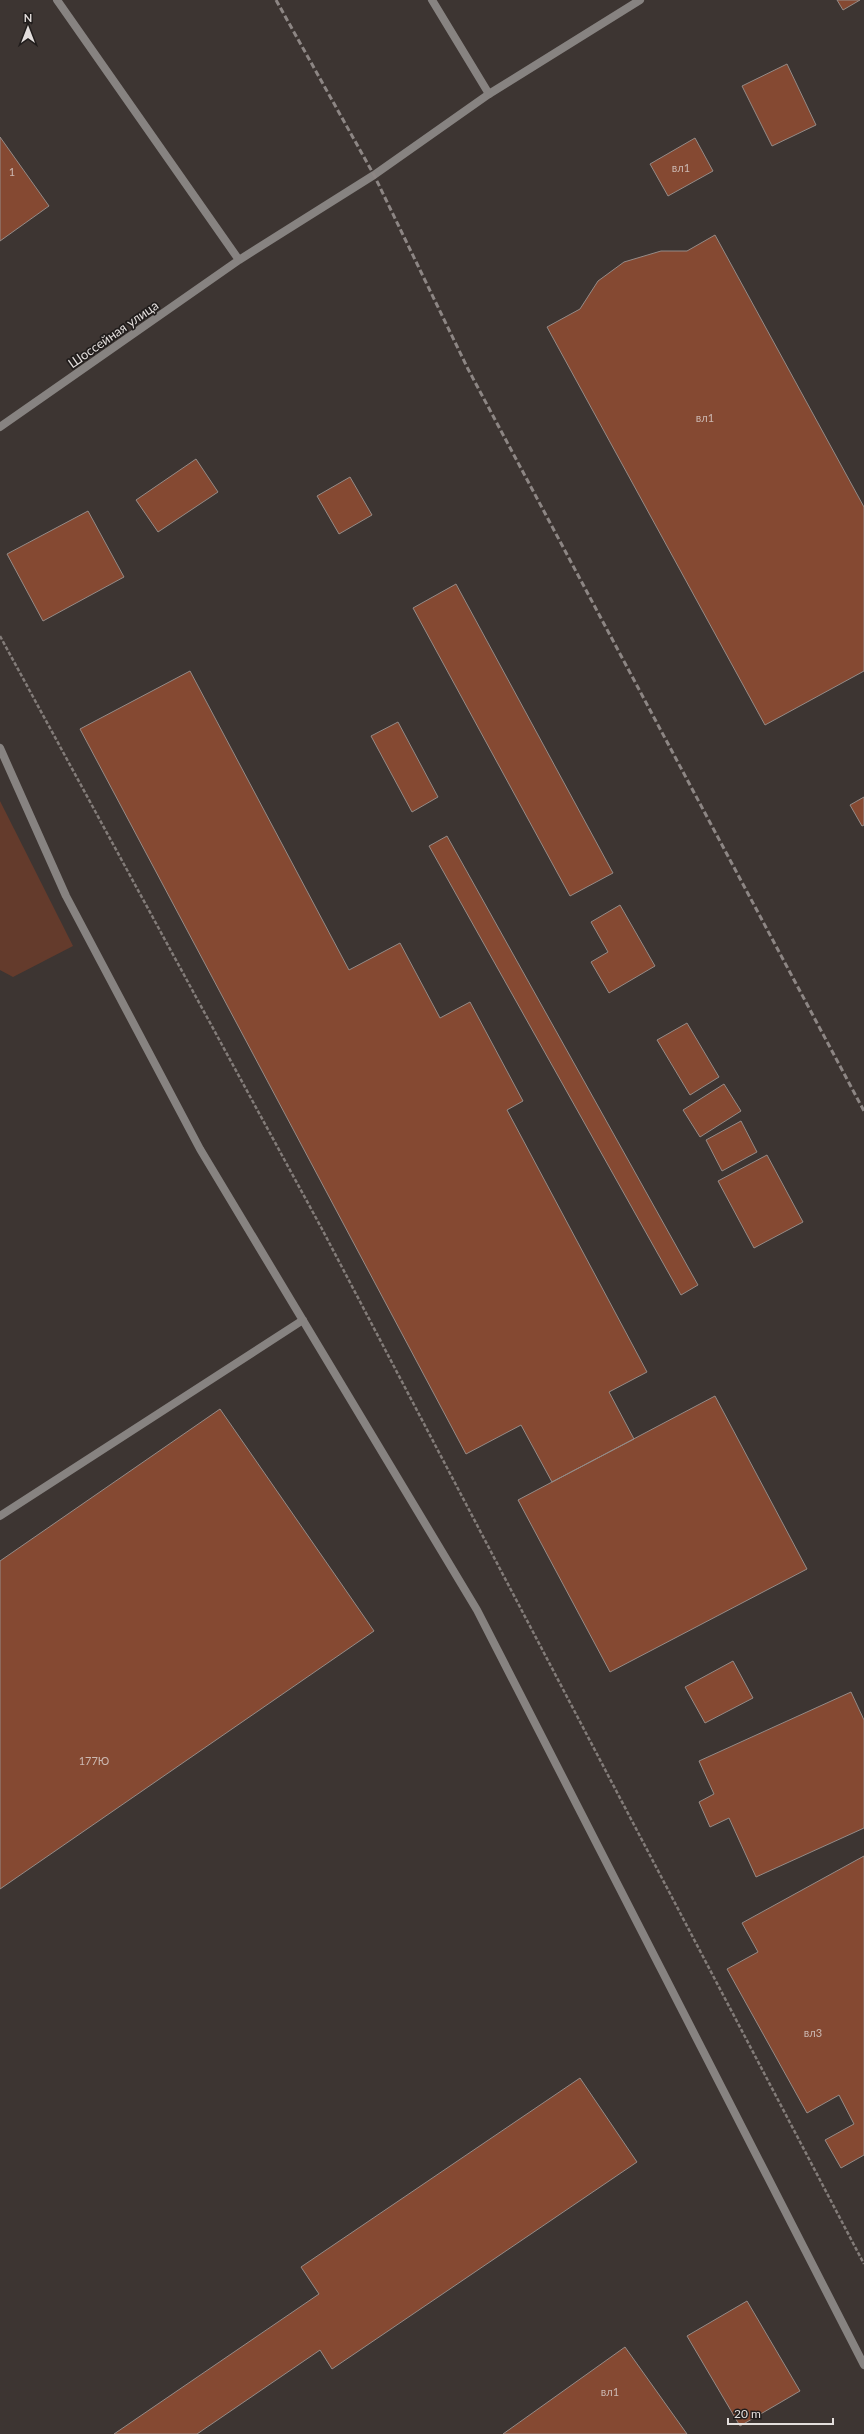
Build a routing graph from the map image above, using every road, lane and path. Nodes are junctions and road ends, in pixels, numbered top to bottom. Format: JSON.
{"nodes":[{"id":1,"x":57,"y":0,"type":"edge"},
{"id":2,"x":432,"y":0,"type":"edge"},
{"id":3,"x":640,"y":0,"type":"edge"},
{"id":4,"x":489,"y":94,"type":"junction"},
{"id":5,"x":239,"y":260,"type":"junction"},
{"id":6,"x":0,"y":427,"type":"edge"},
{"id":7,"x":0,"y":636,"type":"edge"},
{"id":8,"x":0,"y":748,"type":"edge"},
{"id":9,"x":302,"y":1320,"type":"junction"},
{"id":10,"x":0,"y":1516,"type":"edge"},
{"id":11,"x":864,"y":2264,"type":"edge"},
{"id":12,"x":864,"y":2365,"type":"edge"}],
"edges":[{"from":1,"to":5,"type":"street"},
{"from":2,"to":4,"type":"street"},
{"from":3,"to":4,"type":"street","name":"Шоссейная улица"},
{"from":4,"to":5,"type":"street","name":"Шоссейная улица"},
{"from":5,"to":6,"type":"street","name":"Шоссейная улица"},
{"from":7,"to":11,"type":"path"},
{"from":8,"to":9,"type":"street"},
{"from":9,"to":10,"type":"street"},
{"from":9,"to":12,"type":"street"}]}
